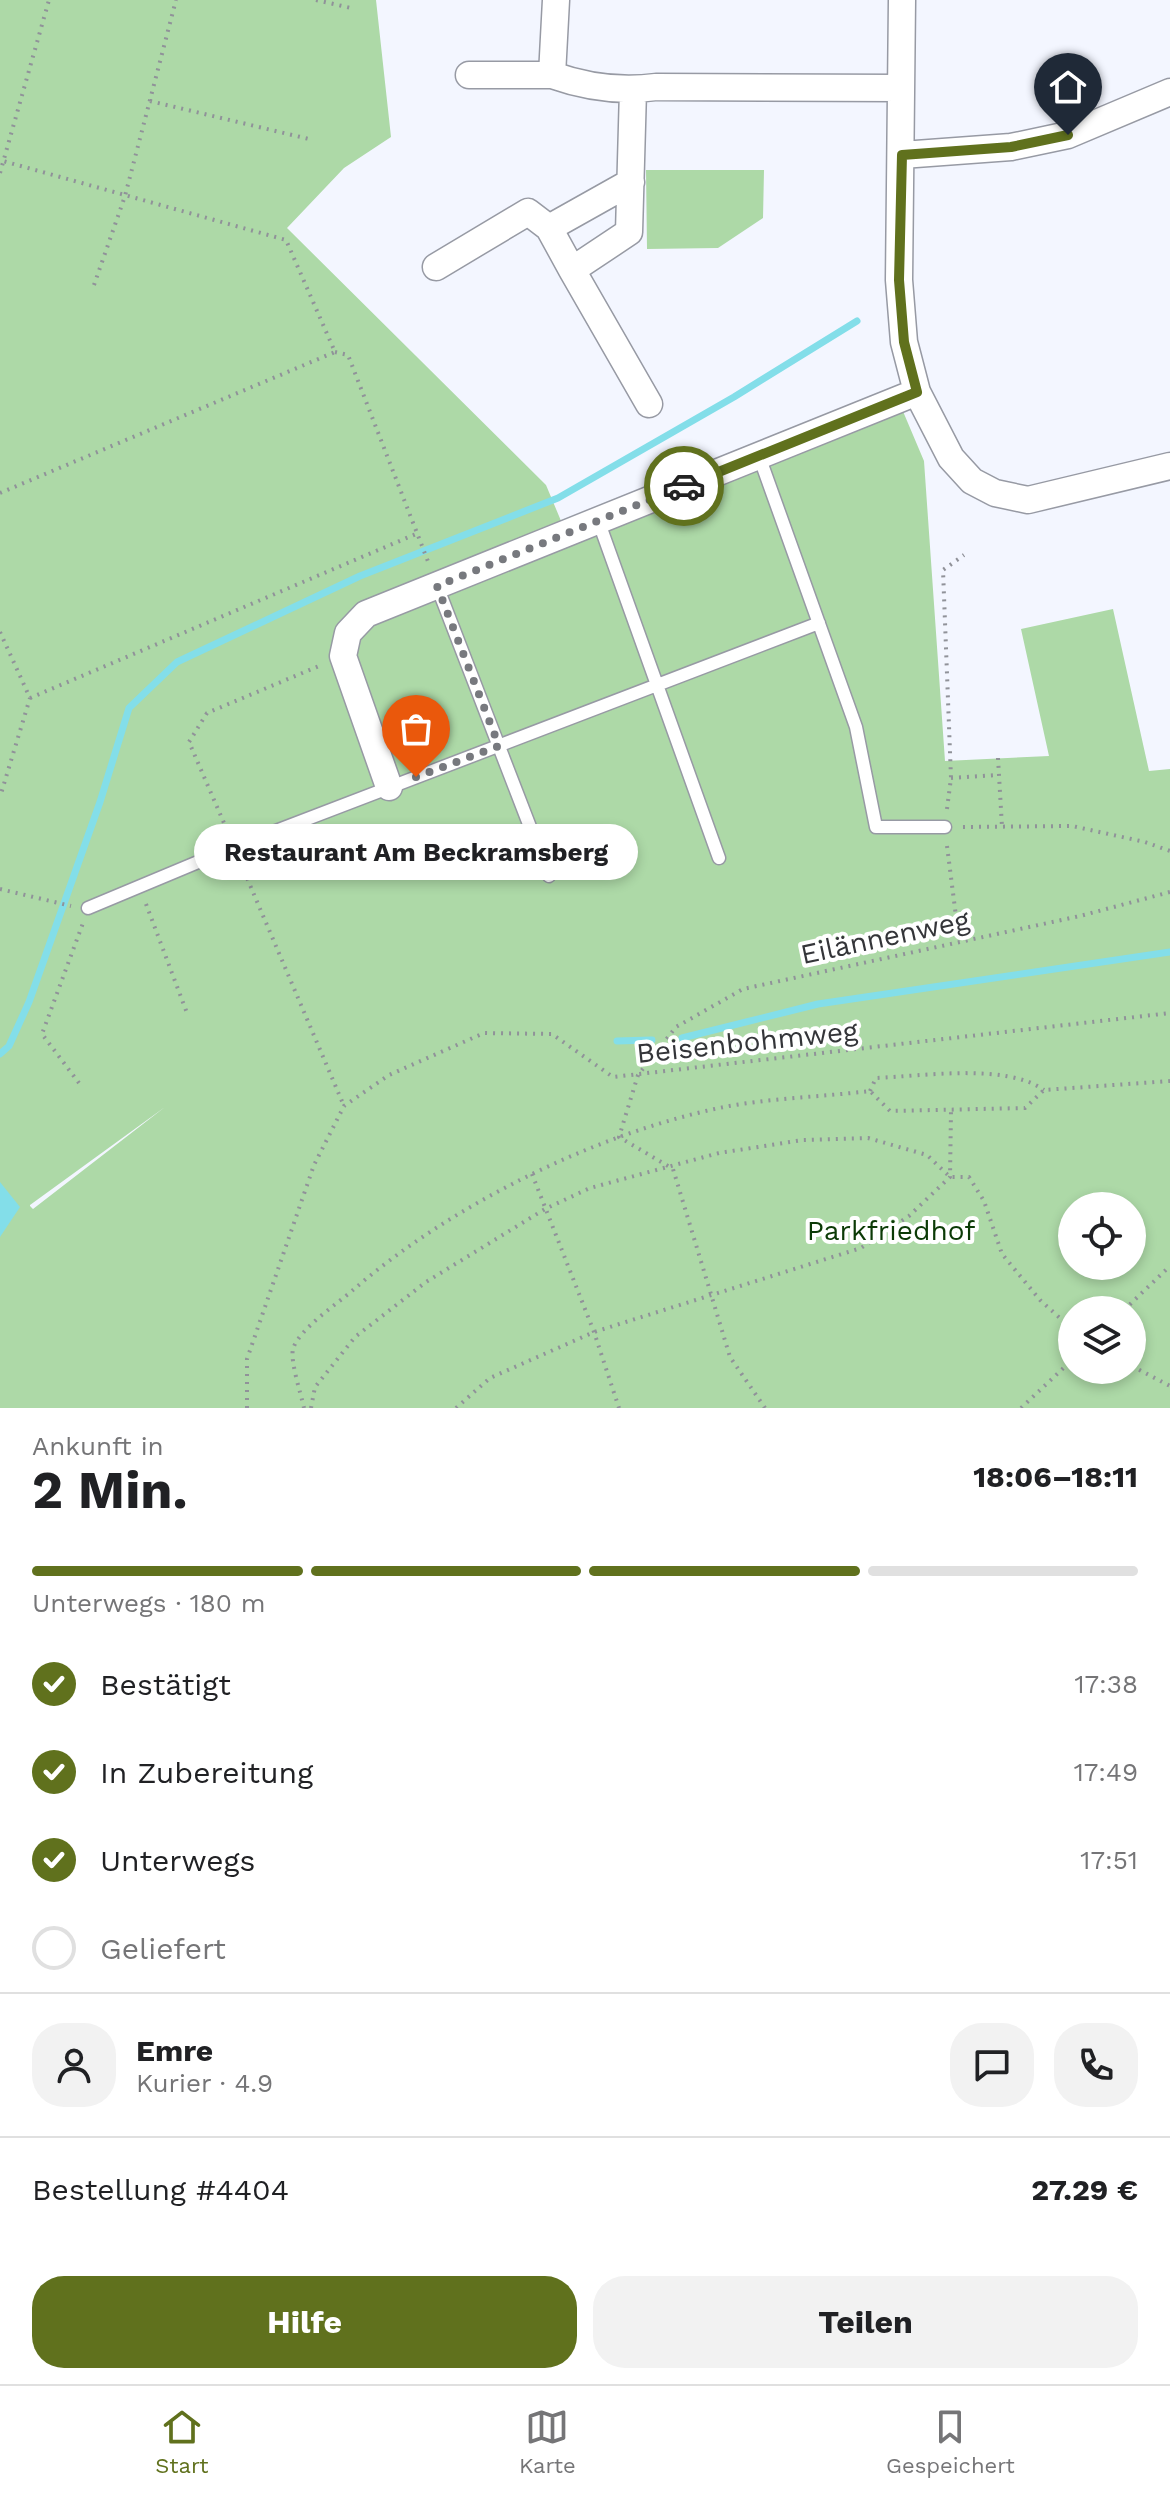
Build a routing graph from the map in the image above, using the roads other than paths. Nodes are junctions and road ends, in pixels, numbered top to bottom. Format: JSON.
{"nodes":[{"id":1,"x":556,"y":0,"type":"edge"},
{"id":2,"x":902,"y":0,"type":"edge"},
{"id":3,"x":469,"y":75,"type":"dead end"},
{"id":4,"x":552,"y":75,"type":"junction"},
{"id":5,"x":901,"y":88,"type":"junction"},
{"id":6,"x":633,"y":90,"type":"junction"},
{"id":7,"x":1170,"y":92,"type":"edge"},
{"id":8,"x":902,"y":155,"type":"junction"},
{"id":9,"x":631,"y":182,"type":"junction"},
{"id":10,"x":549,"y":228,"type":"junction"},
{"id":11,"x":436,"y":267,"type":"dead end"},
{"id":12,"x":572,"y":270,"type":"junction"},
{"id":13,"x":917,"y":392,"type":"junction"},
{"id":14,"x":649,"y":404,"type":"dead end"},
{"id":15,"x":759,"y":456,"type":"junction"},
{"id":16,"x":1170,"y":466,"type":"edge"},
{"id":17,"x":598,"y":520,"type":"junction"},
{"id":18,"x":433,"y":575,"type":"junction"},
{"id":19,"x":819,"y":623,"type":"junction"},
{"id":20,"x":658,"y":684,"type":"junction"},
{"id":21,"x":499,"y":746,"type":"junction"},
{"id":22,"x":389,"y":787,"type":"junction"},
{"id":23,"x":945,"y":827,"type":"road end"},
{"id":24,"x":719,"y":858,"type":"dead end"},
{"id":25,"x":549,"y":876,"type":"dead end"},
{"id":26,"x":88,"y":908,"type":"road end"}],
"edges":[{"from":1,"to":4,"type":"street"},
{"from":2,"to":5,"type":"street"},
{"from":3,"to":4,"type":"street"},
{"from":4,"to":6,"type":"street"},
{"from":5,"to":6,"type":"street"},
{"from":5,"to":8,"type":"street"},
{"from":6,"to":9,"type":"street"},
{"from":7,"to":8,"type":"street"},
{"from":8,"to":13,"type":"street"},
{"from":9,"to":10,"type":"street"},
{"from":9,"to":12,"type":"street"},
{"from":10,"to":11,"type":"street"},
{"from":10,"to":12,"type":"street"},
{"from":12,"to":14,"type":"street"},
{"from":13,"to":15,"type":"street"},
{"from":13,"to":16,"type":"street"},
{"from":15,"to":17,"type":"street"},
{"from":15,"to":19,"type":"lane"},
{"from":17,"to":18,"type":"street"},
{"from":17,"to":20,"type":"lane"},
{"from":18,"to":21,"type":"lane"},
{"from":18,"to":22,"type":"street"},
{"from":19,"to":20,"type":"lane"},
{"from":19,"to":23,"type":"lane"},
{"from":20,"to":21,"type":"lane"},
{"from":20,"to":24,"type":"lane"},
{"from":21,"to":22,"type":"lane"},
{"from":21,"to":25,"type":"lane"},
{"from":22,"to":26,"type":"lane"}]}
